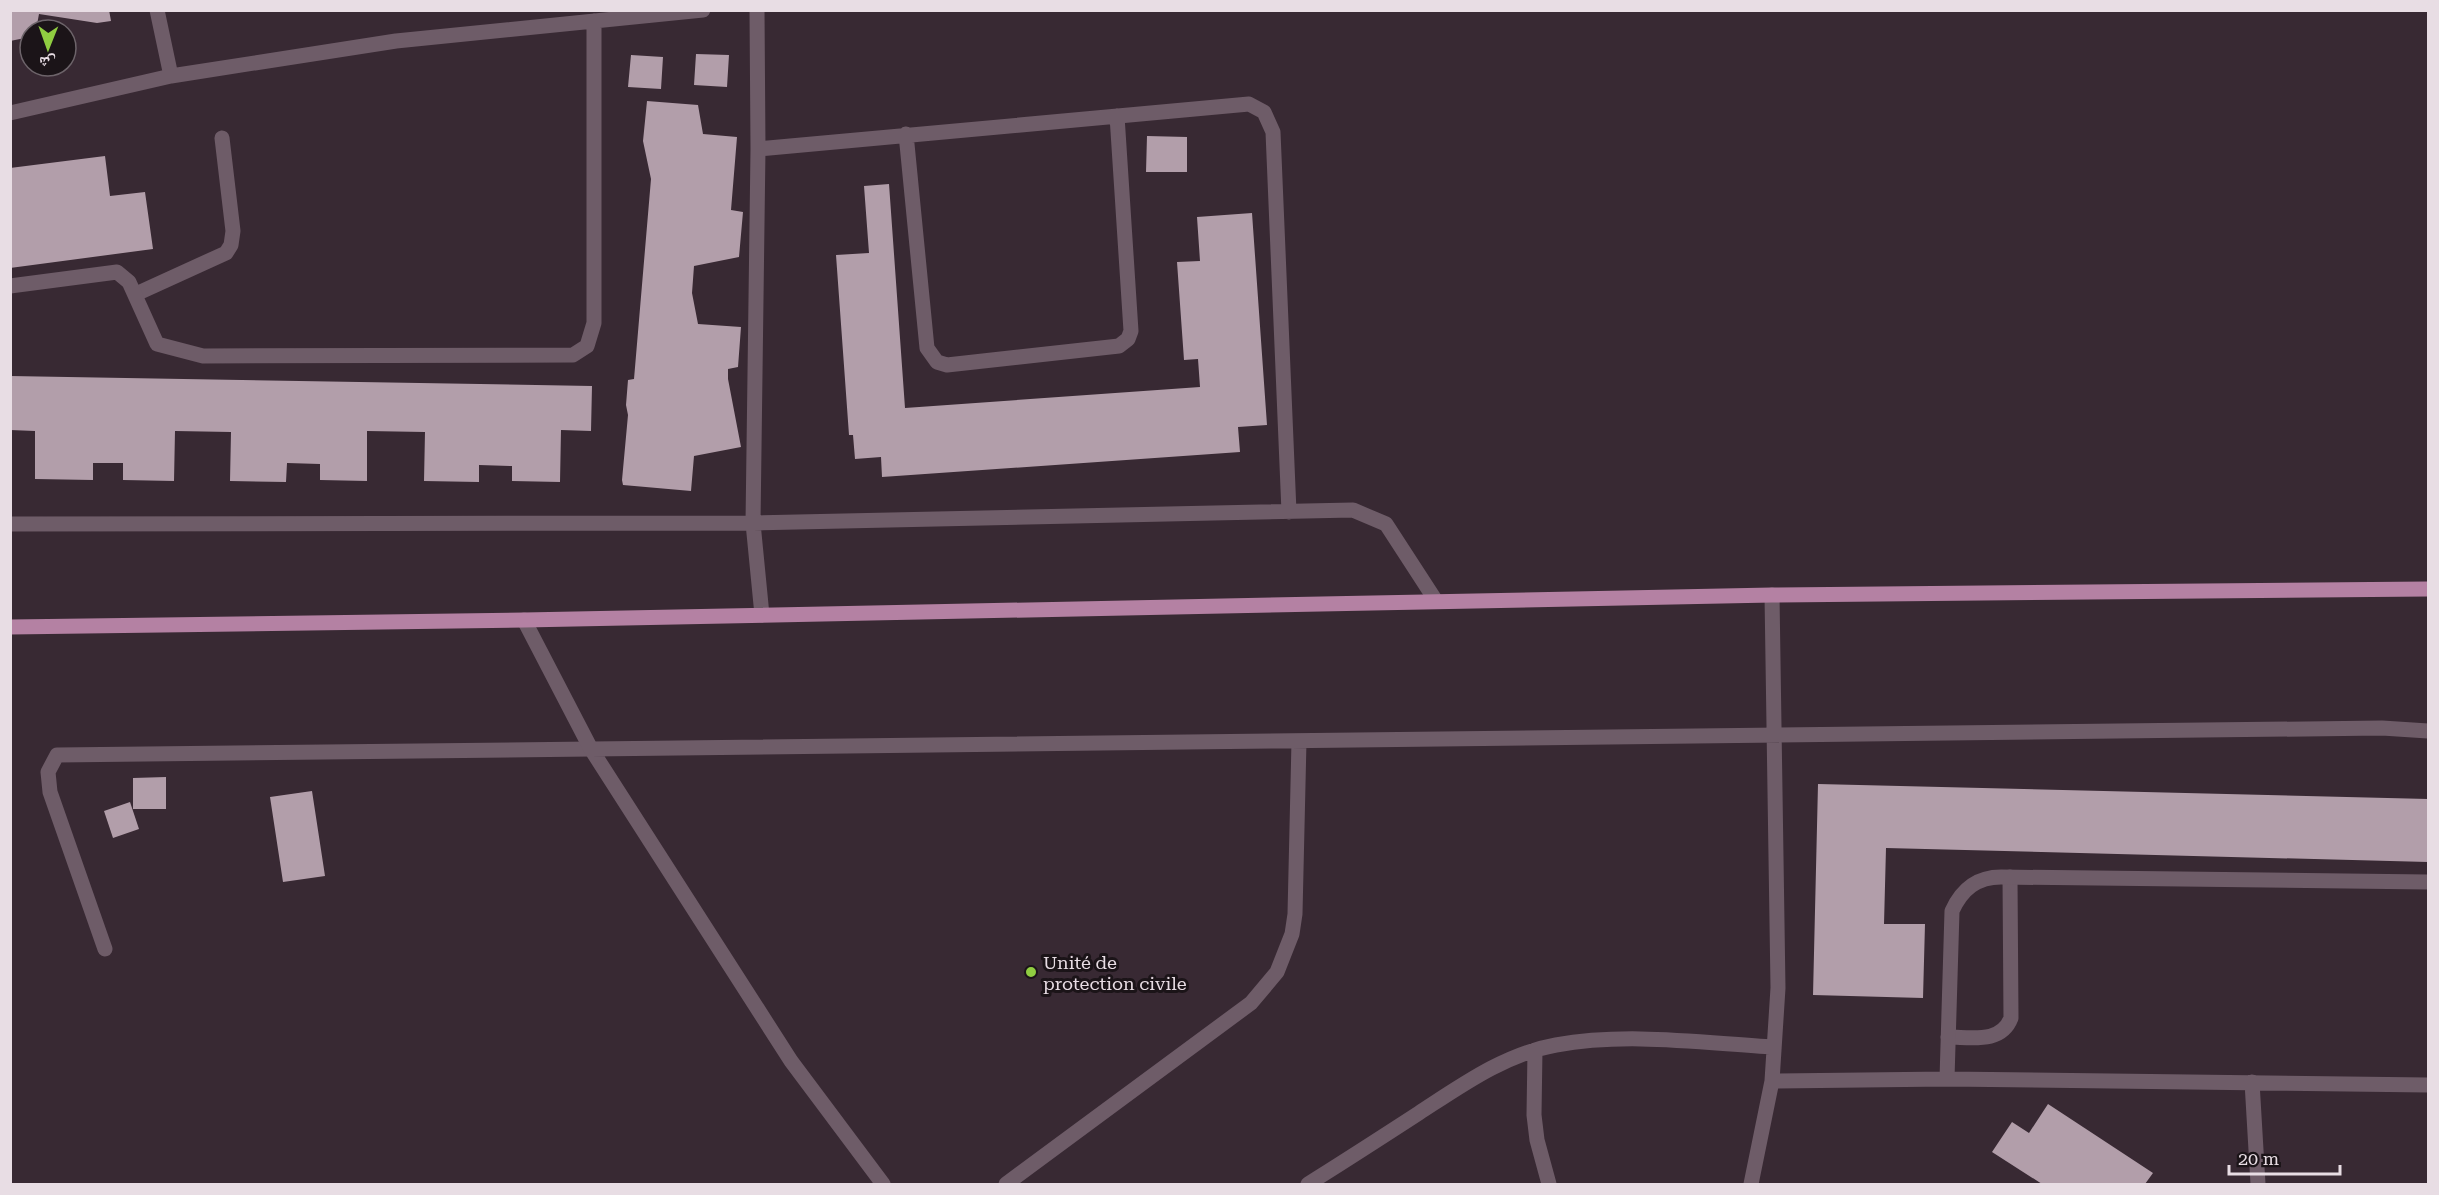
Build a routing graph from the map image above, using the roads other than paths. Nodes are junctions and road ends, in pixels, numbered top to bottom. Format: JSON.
{"nodes":[{"id":1,"x":157,"y":10,"type":"edge"},
{"id":2,"x":703,"y":10,"type":"edge"},
{"id":3,"x":757,"y":10,"type":"edge"},
{"id":4,"x":594,"y":21,"type":"junction"},
{"id":5,"x":171,"y":76,"type":"junction"},
{"id":6,"x":10,"y":113,"type":"edge"},
{"id":7,"x":1117,"y":116,"type":"junction"},
{"id":8,"x":906,"y":134,"type":"junction"},
{"id":9,"x":222,"y":138,"type":"dead end"},
{"id":10,"x":758,"y":149,"type":"junction"},
{"id":11,"x":10,"y":286,"type":"edge"},
{"id":12,"x":136,"y":294,"type":"junction"},
{"id":13,"x":1289,"y":512,"type":"junction"},
{"id":14,"x":753,"y":523,"type":"junction"},
{"id":15,"x":10,"y":524,"type":"edge"},
{"id":16,"x":2425,"y":588,"type":"edge"},
{"id":17,"x":1772,"y":595,"type":"junction"},
{"id":18,"x":1436,"y":601,"type":"junction"},
{"id":19,"x":762,"y":615,"type":"junction"},
{"id":20,"x":524,"y":620,"type":"junction"},
{"id":21,"x":10,"y":627,"type":"edge"},
{"id":22,"x":2428,"y":731,"type":"edge"},
{"id":23,"x":1776,"y":737,"type":"junction"},
{"id":24,"x":1299,"y":741,"type":"junction"},
{"id":25,"x":591,"y":749,"type":"junction"},
{"id":26,"x":2010,"y":877,"type":"junction"},
{"id":27,"x":2428,"y":882,"type":"edge"},
{"id":28,"x":105,"y":949,"type":"dead end"},
{"id":29,"x":1948,"y":1037,"type":"junction"},
{"id":30,"x":1774,"y":1047,"type":"junction"},
{"id":31,"x":1535,"y":1050,"type":"junction"},
{"id":32,"x":1947,"y":1079,"type":"junction"},
{"id":33,"x":1772,"y":1081,"type":"junction"},
{"id":34,"x":2252,"y":1082,"type":"junction"},
{"id":35,"x":2428,"y":1085,"type":"edge"},
{"id":36,"x":883,"y":1185,"type":"edge"},
{"id":37,"x":1006,"y":1185,"type":"edge"},
{"id":38,"x":1308,"y":1185,"type":"edge"},
{"id":39,"x":1549,"y":1185,"type":"edge"},
{"id":40,"x":1751,"y":1185,"type":"edge"},
{"id":41,"x":2258,"y":1185,"type":"edge"}],
"edges":[{"from":1,"to":5,"type":"street"},
{"from":2,"to":4,"type":"street"},
{"from":3,"to":10,"type":"street"},
{"from":4,"to":5,"type":"street"},
{"from":4,"to":12,"type":"street"},
{"from":5,"to":6,"type":"street"},
{"from":7,"to":8,"type":"street"},
{"from":7,"to":8,"type":"street"},
{"from":7,"to":13,"type":"street"},
{"from":8,"to":10,"type":"street"},
{"from":9,"to":12,"type":"street"},
{"from":10,"to":14,"type":"street"},
{"from":11,"to":12,"type":"street"},
{"from":13,"to":14,"type":"street"},
{"from":13,"to":18,"type":"street"},
{"from":14,"to":15,"type":"street"},
{"from":14,"to":19,"type":"street"},
{"from":16,"to":17,"type":"main road"},
{"from":17,"to":18,"type":"main road"},
{"from":17,"to":23,"type":"street"},
{"from":18,"to":19,"type":"main road"},
{"from":19,"to":20,"type":"main road"},
{"from":20,"to":21,"type":"main road"},
{"from":20,"to":25,"type":"street"},
{"from":22,"to":23,"type":"street"},
{"from":23,"to":24,"type":"street"},
{"from":23,"to":30,"type":"street"},
{"from":24,"to":25,"type":"street"},
{"from":24,"to":37,"type":"street"},
{"from":25,"to":28,"type":"street"},
{"from":25,"to":36,"type":"street"},
{"from":26,"to":27,"type":"street"},
{"from":26,"to":29,"type":"street"},
{"from":26,"to":29,"type":"street"},
{"from":29,"to":32,"type":"street"},
{"from":30,"to":31,"type":"street"},
{"from":30,"to":33,"type":"street"},
{"from":31,"to":38,"type":"street"},
{"from":31,"to":39,"type":"street"},
{"from":32,"to":33,"type":"street"},
{"from":32,"to":34,"type":"street"},
{"from":33,"to":40,"type":"street"},
{"from":34,"to":35,"type":"street"},
{"from":34,"to":41,"type":"street"}]}
